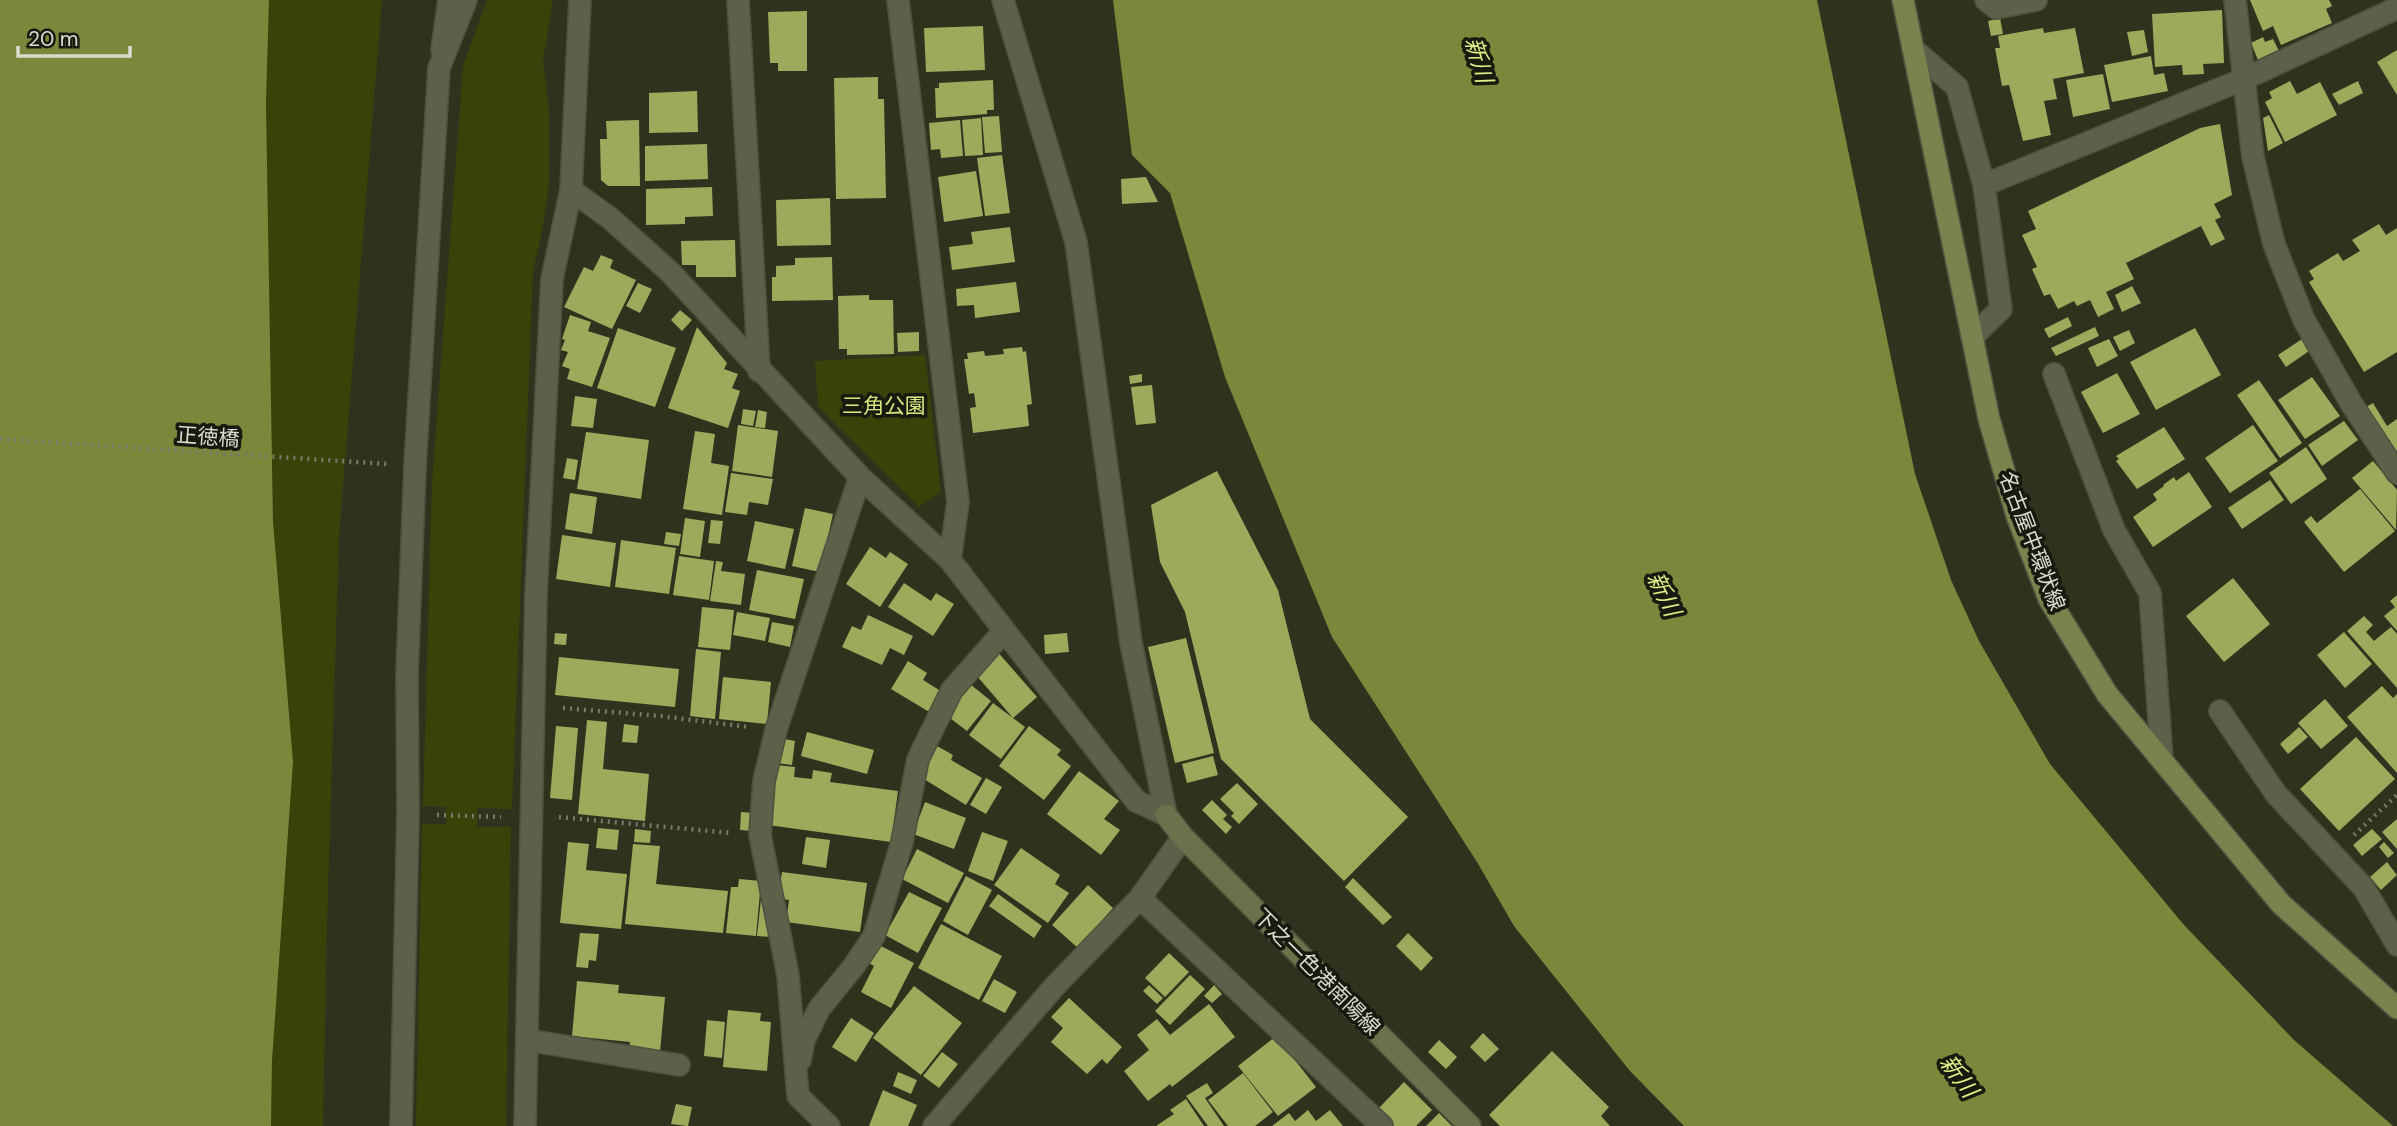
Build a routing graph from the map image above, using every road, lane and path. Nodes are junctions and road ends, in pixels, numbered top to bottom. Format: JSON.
{"nodes":[{"id":1,"x":449,"y":0,"type":"edge"},
{"id":2,"x":466,"y":0,"type":"edge"},
{"id":3,"x":580,"y":0,"type":"edge"},
{"id":4,"x":738,"y":0,"type":"edge"},
{"id":5,"x":898,"y":0,"type":"edge"},
{"id":6,"x":1003,"y":0,"type":"edge"},
{"id":7,"x":1903,"y":0,"type":"edge"},
{"id":8,"x":1986,"y":0,"type":"edge"},
{"id":9,"x":2036,"y":0,"type":"edge"},
{"id":10,"x":2235,"y":0,"type":"edge"},
{"id":11,"x":2397,"y":8,"type":"edge"},
{"id":12,"x":1913,"y":49,"type":"junction"},
{"id":13,"x":439,"y":68,"type":"junction"},
{"id":14,"x":2244,"y":79,"type":"junction"},
{"id":15,"x":1984,"y":185,"type":"junction"},
{"id":16,"x":571,"y":190,"type":"junction"},
{"id":17,"x":1972,"y":337,"type":"junction"},
{"id":18,"x":760,"y":371,"type":"junction"},
{"id":19,"x":2054,"y":374,"type":"dead end"},
{"id":20,"x":0,"y":439,"type":"edge"},
{"id":21,"x":415,"y":466,"type":"junction"},
{"id":22,"x":2397,"y":473,"type":"edge"},
{"id":23,"x":860,"y":477,"type":"junction"},
{"id":24,"x":950,"y":560,"type":"junction"},
{"id":25,"x":1004,"y":631,"type":"junction"},
{"id":26,"x":534,"y":706,"type":"junction"},
{"id":27,"x":2220,"y":712,"type":"dead end"},
{"id":28,"x":776,"y":730,"type":"junction"},
{"id":29,"x":2162,"y":760,"type":"junction"},
{"id":30,"x":2397,"y":795,"type":"edge"},
{"id":31,"x":531,"y":814,"type":"junction"},
{"id":32,"x":1166,"y":815,"type":"junction"},
{"id":33,"x":447,"y":816,"type":"dead end"},
{"id":34,"x":476,"y":816,"type":"dead end"},
{"id":35,"x":760,"y":835,"type":"junction"},
{"id":36,"x":1184,"y":837,"type":"junction"},
{"id":37,"x":2332,"y":855,"type":"junction"},
{"id":38,"x":1140,"y":898,"type":"junction"},
{"id":39,"x":2397,"y":945,"type":"edge"},
{"id":40,"x":2397,"y":1008,"type":"edge"},
{"id":41,"x":527,"y":1040,"type":"junction"},
{"id":42,"x":680,"y":1065,"type":"dead end"},
{"id":43,"x":797,"y":1080,"type":"junction"},
{"id":44,"x":401,"y":1126,"type":"edge"},
{"id":45,"x":525,"y":1126,"type":"edge"},
{"id":46,"x":829,"y":1126,"type":"edge"},
{"id":47,"x":934,"y":1126,"type":"edge"},
{"id":48,"x":1382,"y":1126,"type":"edge"},
{"id":49,"x":1470,"y":1126,"type":"edge"}],
"edges":[{"from":1,"to":13,"type":"street"},
{"from":2,"to":13,"type":"street"},
{"from":3,"to":16,"type":"street"},
{"from":4,"to":18,"type":"street"},
{"from":5,"to":24,"type":"street"},
{"from":6,"to":32,"type":"street"},
{"from":7,"to":12,"type":"main road","name":"名古屋中環状線"},
{"from":8,"to":9,"type":"street"},
{"from":10,"to":14,"type":"street"},
{"from":11,"to":14,"type":"street"},
{"from":12,"to":15,"type":"street"},
{"from":12,"to":17,"type":"main road","name":"名古屋中環状線"},
{"from":13,"to":21,"type":"street"},
{"from":14,"to":15,"type":"street"},
{"from":14,"to":22,"type":"street"},
{"from":15,"to":17,"type":"street"},
{"from":16,"to":18,"type":"street"},
{"from":16,"to":26,"type":"street"},
{"from":17,"to":29,"type":"main road","name":"名古屋中環状線"},
{"from":18,"to":23,"type":"street"},
{"from":19,"to":29,"type":"street"},
{"from":20,"to":21,"type":"path","name":"正徳橋"},
{"from":21,"to":44,"type":"street"},
{"from":23,"to":24,"type":"street"},
{"from":23,"to":28,"type":"street"},
{"from":24,"to":25,"type":"street"},
{"from":25,"to":32,"type":"street"},
{"from":25,"to":43,"type":"street"},
{"from":26,"to":28,"type":"path"},
{"from":26,"to":31,"type":"street"},
{"from":27,"to":37,"type":"street"},
{"from":28,"to":35,"type":"street"},
{"from":29,"to":40,"type":"main road","name":"名古屋中環状線"},
{"from":30,"to":37,"type":"path"},
{"from":31,"to":35,"type":"path"},
{"from":31,"to":41,"type":"street"},
{"from":32,"to":36,"type":"main road","name":"下之一色港南陽線"},
{"from":33,"to":34,"type":"path"},
{"from":35,"to":43,"type":"street"},
{"from":36,"to":38,"type":"street"},
{"from":36,"to":49,"type":"main road","name":"下之一色港南陽線"},
{"from":37,"to":39,"type":"street"},
{"from":38,"to":47,"type":"street"},
{"from":38,"to":48,"type":"street"},
{"from":41,"to":42,"type":"street"},
{"from":41,"to":45,"type":"street"},
{"from":43,"to":46,"type":"street"}]}
